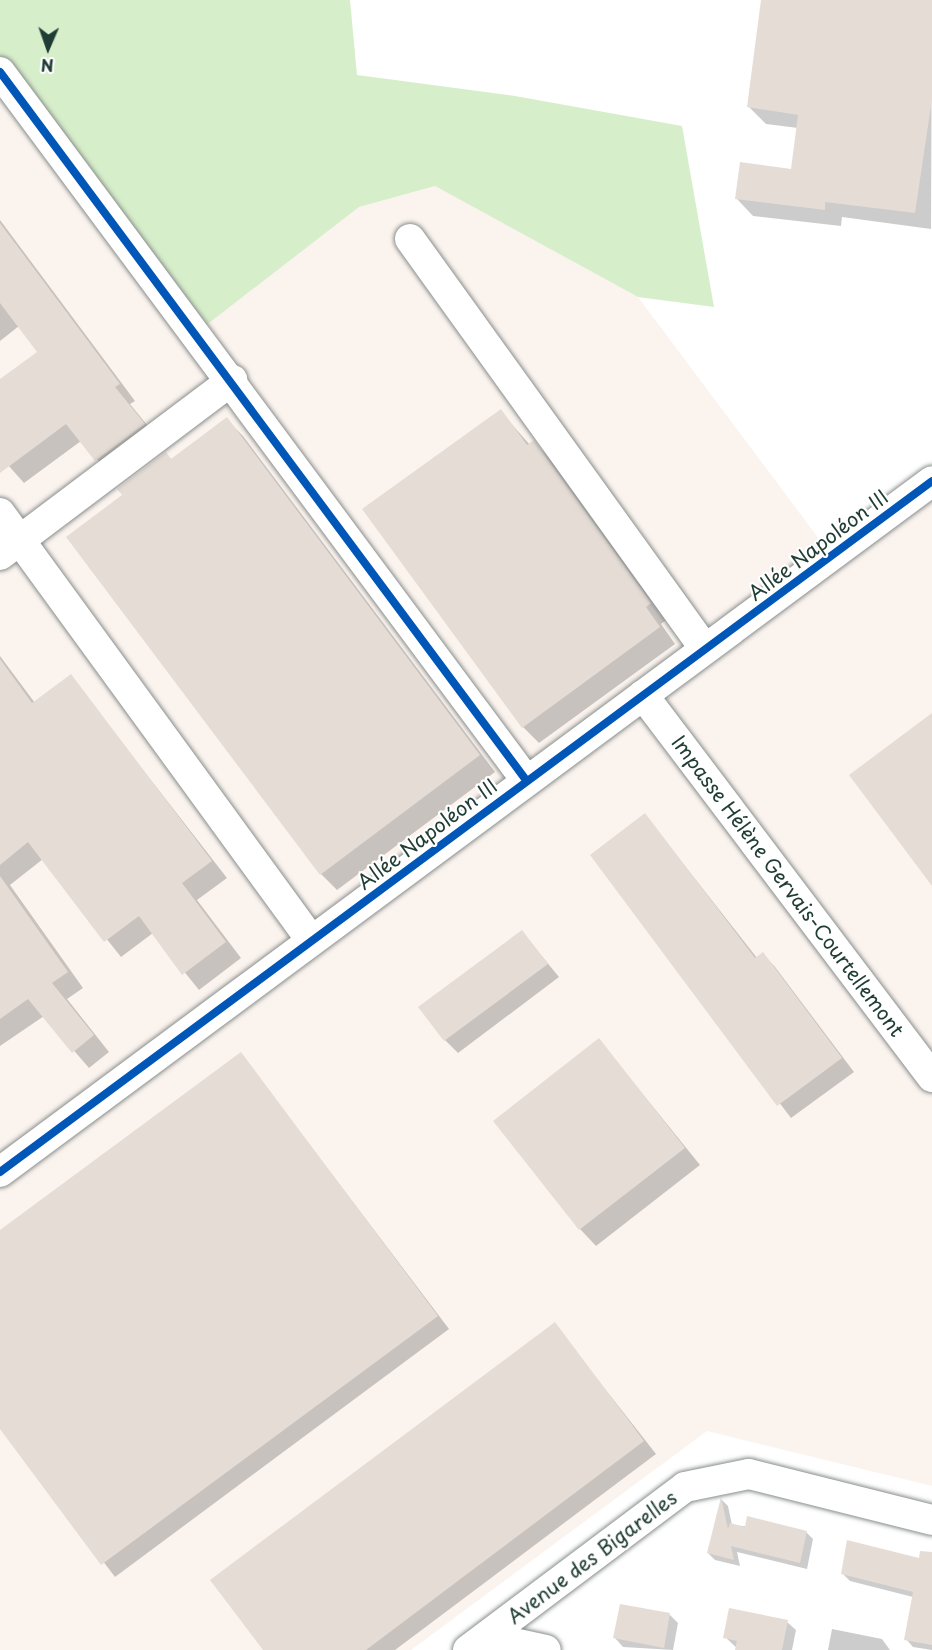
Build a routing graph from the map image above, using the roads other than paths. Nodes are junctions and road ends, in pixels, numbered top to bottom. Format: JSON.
{"nodes":[{"id":1,"x":0,"y":72,"type":"edge"},
{"id":2,"x":410,"y":238,"type":"dead end"},
{"id":3,"x":232,"y":381,"type":"junction"},
{"id":4,"x":932,"y":481,"type":"edge"},
{"id":5,"x":0,"y":513,"type":"edge"},
{"id":6,"x":10,"y":548,"type":"edge"},
{"id":7,"x":705,"y":650,"type":"junction"},
{"id":8,"x":643,"y":695,"type":"junction"},
{"id":9,"x":526,"y":780,"type":"junction"},
{"id":10,"x":311,"y":940,"type":"junction"},
{"id":11,"x":932,"y":1077,"type":"edge"},
{"id":12,"x":0,"y":1172,"type":"edge"},
{"id":13,"x":932,"y":1520,"type":"edge"},
{"id":14,"x":477,"y":1643,"type":"edge"},
{"id":15,"x":546,"y":1650,"type":"edge"}],
"edges":[{"from":1,"to":3,"type":"street"},
{"from":2,"to":7,"type":"street"},
{"from":3,"to":6,"type":"street"},
{"from":3,"to":9,"type":"street"},
{"from":4,"to":7,"type":"street","name":"Allée Napoléon III"},
{"from":5,"to":6,"type":"street"},
{"from":6,"to":10,"type":"street"},
{"from":7,"to":8,"type":"street","name":"Allée Napoléon III"},
{"from":8,"to":9,"type":"street","name":"Allée Napoléon III"},
{"from":8,"to":11,"type":"street","name":"Impasse Hélène Gervais-Courtellemont"},
{"from":9,"to":10,"type":"street","name":"Allée Napoléon III"},
{"from":10,"to":12,"type":"street","name":"Allée Napoléon III"},
{"from":13,"to":14,"type":"street","name":"Avenue des Bigarelles"},
{"from":14,"to":15,"type":"street"}]}
